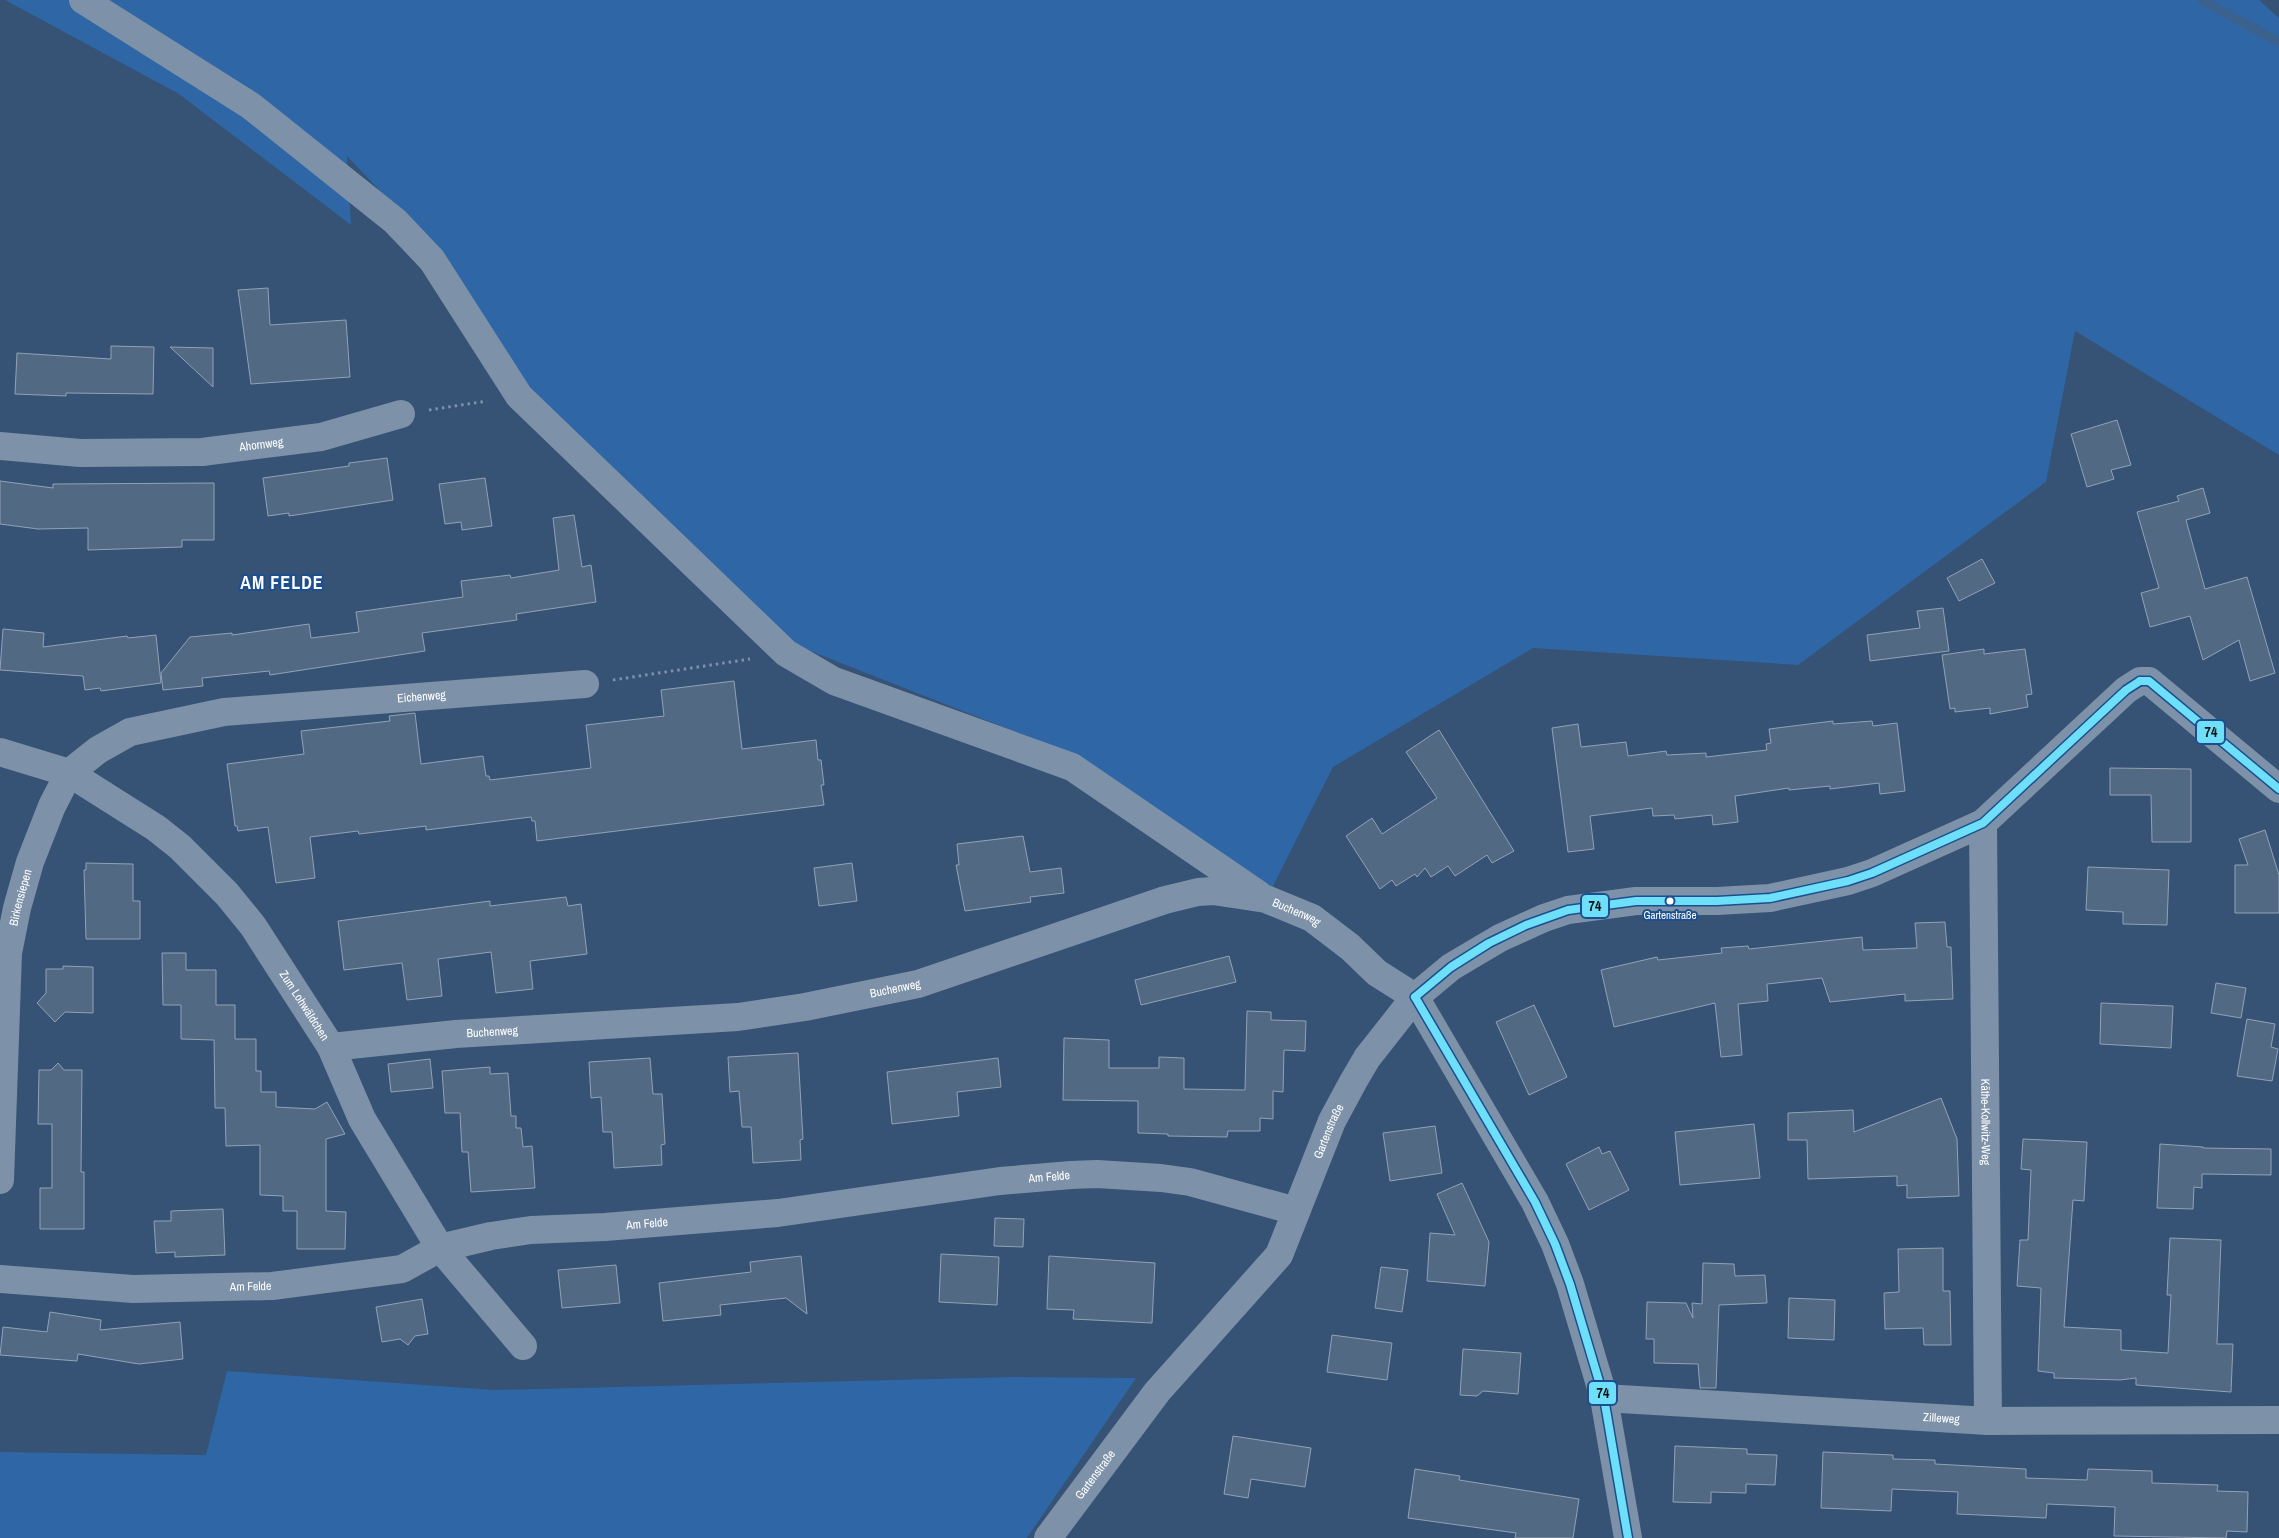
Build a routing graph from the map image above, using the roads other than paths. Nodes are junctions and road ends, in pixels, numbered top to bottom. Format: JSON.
{"nodes":[{"id":1,"x":83,"y":0,"type":"edge"},
{"id":2,"x":402,"y":414,"type":"road end"},
{"id":3,"x":0,"y":446,"type":"edge"},
{"id":4,"x":585,"y":684,"type":"road end"},
{"id":5,"x":0,"y":752,"type":"edge"},
{"id":6,"x":69,"y":773,"type":"junction"},
{"id":7,"x":2279,"y":789,"type":"edge"},
{"id":8,"x":1983,"y":823,"type":"junction"},
{"id":9,"x":1266,"y":899,"type":"junction"},
{"id":10,"x":1415,"y":997,"type":"junction"},
{"id":11,"x":331,"y":1047,"type":"junction"},
{"id":12,"x":0,"y":1180,"type":"edge"},
{"id":13,"x":1296,"y":1211,"type":"junction"},
{"id":14,"x":440,"y":1248,"type":"junction"},
{"id":15,"x":0,"y":1279,"type":"edge"},
{"id":16,"x":523,"y":1346,"type":"dead end"},
{"id":17,"x":1604,"y":1398,"type":"junction"},
{"id":18,"x":2279,"y":1420,"type":"edge"},
{"id":19,"x":1988,"y":1421,"type":"junction"},
{"id":20,"x":1048,"y":1538,"type":"edge"},
{"id":21,"x":1628,"y":1538,"type":"edge"}],
"edges":[{"from":1,"to":9,"type":"street"},
{"from":2,"to":3,"type":"street","name":"Ahornweg"},
{"from":4,"to":6,"type":"street","name":"Eichenweg"},
{"from":5,"to":6,"type":"street","name":"Zum Lohwäldchen"},
{"from":6,"to":11,"type":"street","name":"Zum Lohwäldchen"},
{"from":6,"to":12,"type":"street","name":"Birkensiepen"},
{"from":7,"to":8,"type":"street","name":"Gartenstraße"},
{"from":8,"to":10,"type":"street","name":"Gartenstraße"},
{"from":8,"to":19,"type":"street","name":"Käthe-Kollwitz-Weg"},
{"from":9,"to":10,"type":"street","name":"Buchenweg"},
{"from":9,"to":11,"type":"street","name":"Buchenweg"},
{"from":10,"to":13,"type":"street","name":"Gartenstraße"},
{"from":10,"to":17,"type":"street"},
{"from":11,"to":14,"type":"street","name":"Zum Lohwäldchen"},
{"from":13,"to":14,"type":"street","name":"Am Felde"},
{"from":13,"to":20,"type":"street","name":"Gartenstraße"},
{"from":14,"to":15,"type":"street","name":"Am Felde"},
{"from":14,"to":16,"type":"street","name":"Zum Lohwäldchen"},
{"from":17,"to":19,"type":"street","name":"Zilleweg"},
{"from":17,"to":21,"type":"street"},
{"from":18,"to":19,"type":"street","name":"Zilleweg"}]}
